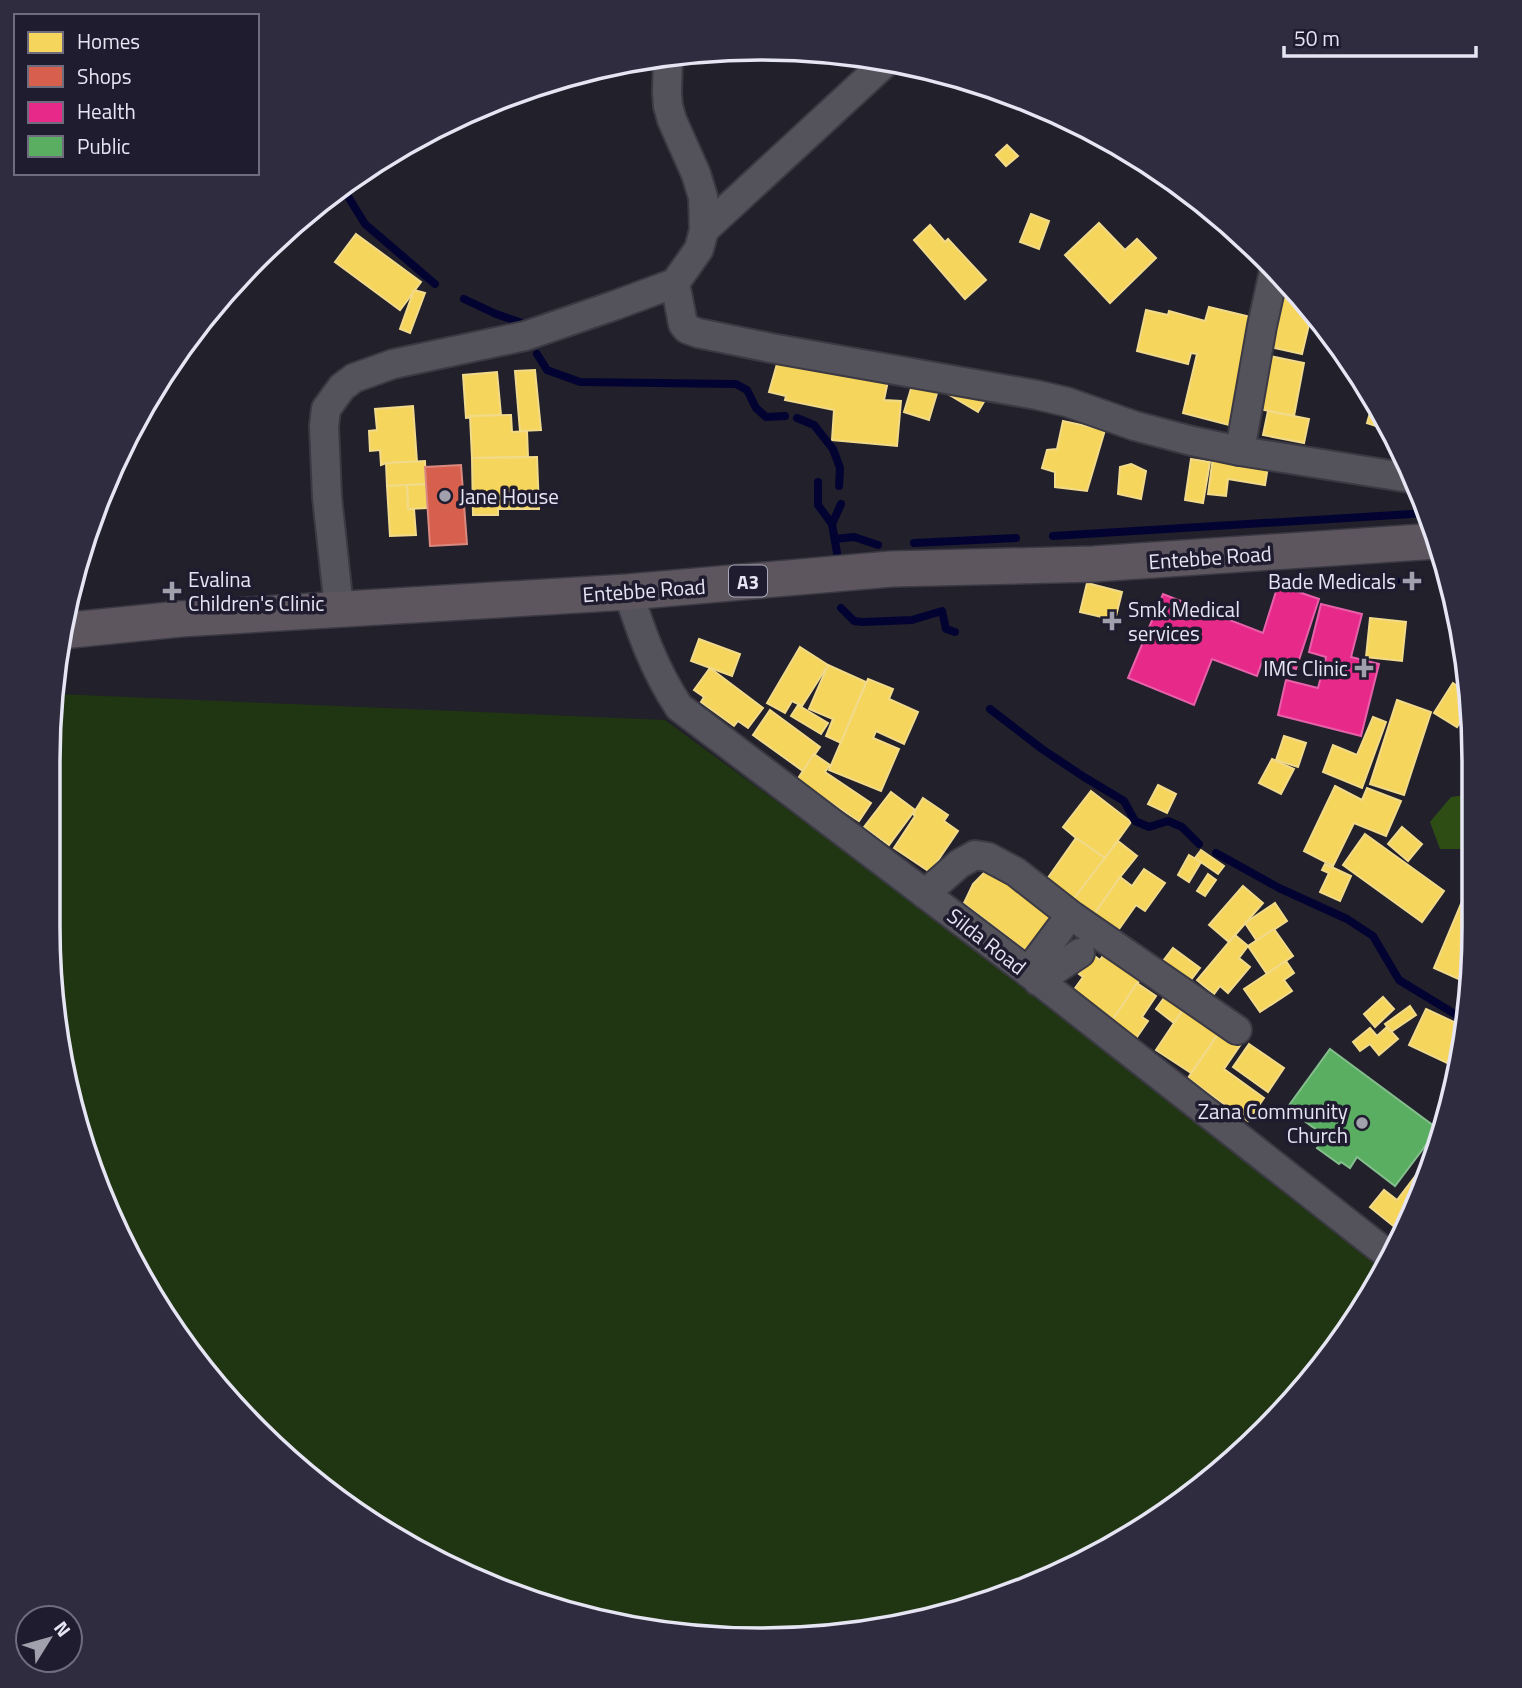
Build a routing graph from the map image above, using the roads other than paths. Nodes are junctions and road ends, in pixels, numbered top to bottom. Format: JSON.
{"nodes":[{"id":1,"x":668,"y":66,"type":"edge"},
{"id":2,"x":877,"y":70,"type":"edge"},
{"id":3,"x":704,"y":230,"type":"junction"},
{"id":4,"x":1272,"y":281,"type":"edge"},
{"id":5,"x":675,"y":283,"type":"junction"},
{"id":6,"x":1240,"y":451,"type":"junction"},
{"id":7,"x":1402,"y":477,"type":"edge"},
{"id":8,"x":1427,"y":542,"type":"edge"},
{"id":9,"x":628,"y":592,"type":"junction"},
{"id":10,"x":339,"y":608,"type":"junction"},
{"id":11,"x":72,"y":630,"type":"edge"},
{"id":12,"x":925,"y":894,"type":"junction"},
{"id":13,"x":1060,"y":929,"type":"dead end"},
{"id":14,"x":1080,"y":953,"type":"dead end"},
{"id":15,"x":1032,"y":976,"type":"junction"},
{"id":16,"x":1237,"y":1030,"type":"dead end"},
{"id":17,"x":1383,"y":1251,"type":"edge"}],
"edges":[{"from":1,"to":3,"type":"street"},
{"from":2,"to":3,"type":"street"},
{"from":3,"to":5,"type":"street"},
{"from":4,"to":6,"type":"street"},
{"from":5,"to":6,"type":"street"},
{"from":5,"to":10,"type":"street"},
{"from":6,"to":7,"type":"street"},
{"from":8,"to":9,"type":"main road","name":"Entebbe Road","number":"A3"},
{"from":9,"to":10,"type":"main road","name":"Entebbe Road","number":"A3"},
{"from":9,"to":12,"type":"street","name":"Silda Road"},
{"from":10,"to":11,"type":"main road","name":"Entebbe Road","number":"A3"},
{"from":12,"to":15,"type":"street","name":"Silda Road"},
{"from":12,"to":16,"type":"street"},
{"from":13,"to":15,"type":"street"},
{"from":14,"to":15,"type":"street"},
{"from":15,"to":17,"type":"street","name":"Silda Road"}]}
